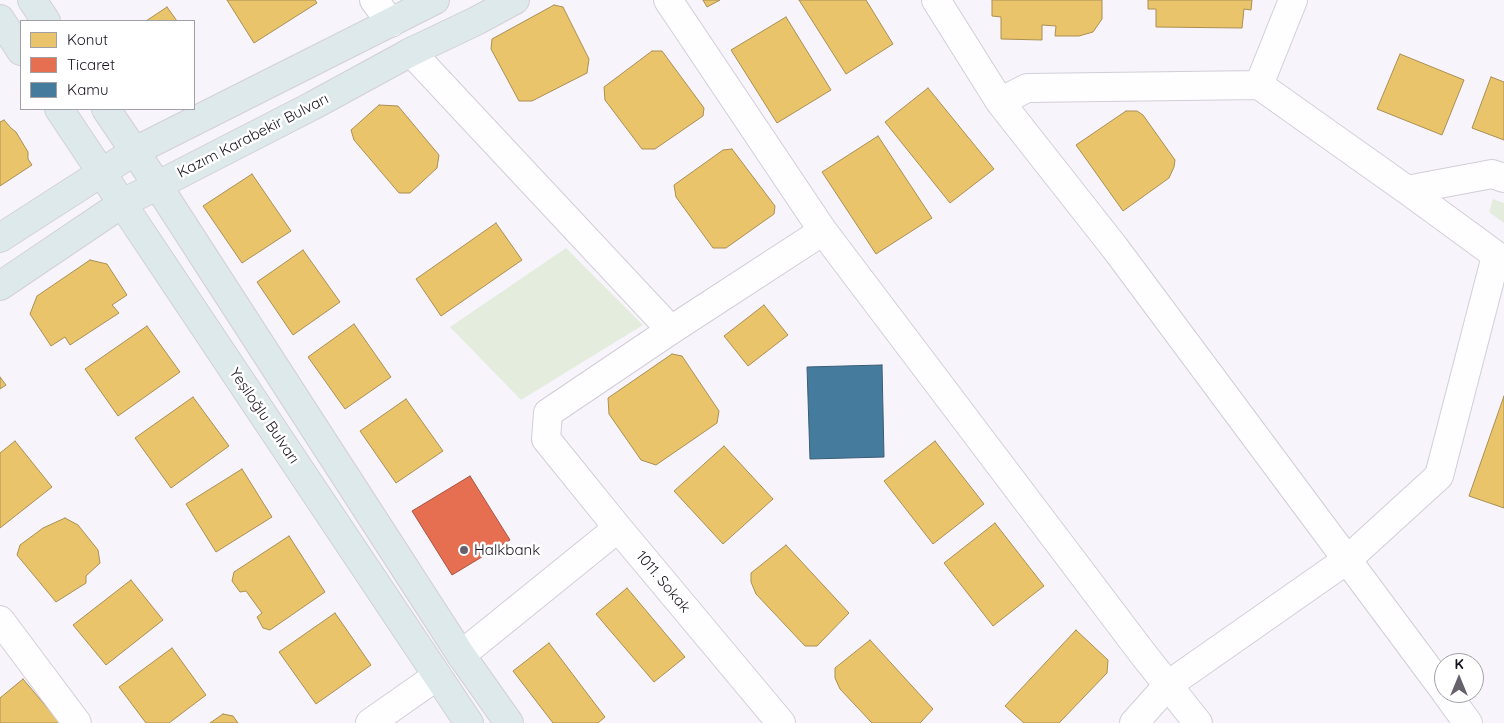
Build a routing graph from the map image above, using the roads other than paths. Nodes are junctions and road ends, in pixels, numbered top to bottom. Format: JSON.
{"nodes":[{"id":1,"x":32,"y":0,"type":"edge"},
{"id":2,"x":374,"y":0,"type":"edge"},
{"id":3,"x":435,"y":0,"type":"edge"},
{"id":4,"x":514,"y":0,"type":"edge"},
{"id":5,"x":668,"y":0,"type":"edge"},
{"id":6,"x":936,"y":0,"type":"edge"},
{"id":7,"x":1293,"y":0,"type":"edge"},
{"id":8,"x":0,"y":19,"type":"edge"},
{"id":9,"x":45,"y":20,"type":"edge"},
{"id":10,"x":391,"y":23,"type":"junction"},
{"id":11,"x":20,"y":49,"type":"edge"},
{"id":12,"x":411,"y":52,"type":"junction"},
{"id":13,"x":1259,"y":85,"type":"junction"},
{"id":14,"x":1000,"y":102,"type":"junction"},
{"id":15,"x":60,"y":110,"type":"edge"},
{"id":16,"x":107,"y":110,"type":"edge"},
{"id":17,"x":134,"y":151,"type":"junction"},
{"id":18,"x":101,"y":173,"type":"junction"},
{"id":19,"x":1504,"y":178,"type":"edge"},
{"id":20,"x":158,"y":186,"type":"junction"},
{"id":21,"x":1407,"y":190,"type":"junction"},
{"id":22,"x":123,"y":203,"type":"junction"},
{"id":23,"x":823,"y":231,"type":"junction"},
{"id":24,"x":0,"y":238,"type":"edge"},
{"id":25,"x":1500,"y":258,"type":"edge"},
{"id":26,"x":0,"y":286,"type":"edge"},
{"id":27,"x":671,"y":330,"type":"junction"},
{"id":28,"x":618,"y":528,"type":"junction"},
{"id":29,"x":1348,"y":559,"type":"junction"},
{"id":30,"x":0,"y":620,"type":"edge"},
{"id":31,"x":461,"y":655,"type":"junction"},
{"id":32,"x":437,"y":676,"type":"junction"},
{"id":33,"x":1434,"y":676,"type":"edge"},
{"id":34,"x":1168,"y":685,"type":"junction"},
{"id":35,"x":1453,"y":703,"type":"edge"},
{"id":36,"x":78,"y":723,"type":"edge"},
{"id":37,"x":370,"y":723,"type":"edge"},
{"id":38,"x":469,"y":723,"type":"edge"},
{"id":39,"x":509,"y":723,"type":"edge"},
{"id":40,"x":781,"y":723,"type":"edge"},
{"id":41,"x":1134,"y":723,"type":"edge"},
{"id":42,"x":1198,"y":723,"type":"edge"},
{"id":43,"x":1468,"y":723,"type":"edge"}],
"edges":[{"from":1,"to":9,"type":"main road"},
{"from":2,"to":10,"type":"street"},
{"from":3,"to":10,"type":"main road"},
{"from":4,"to":12,"type":"main road","name":"Kazım Karabekir Bulvarı"},
{"from":5,"to":23,"type":"street"},
{"from":6,"to":14,"type":"street"},
{"from":7,"to":13,"type":"street"},
{"from":8,"to":11,"type":"main road"},
{"from":10,"to":17,"type":"main road"},
{"from":12,"to":20,"type":"main road","name":"Kazım Karabekir Bulvarı"},
{"from":12,"to":27,"type":"street"},
{"from":13,"to":14,"type":"street"},
{"from":13,"to":21,"type":"street"},
{"from":14,"to":29,"type":"street"},
{"from":15,"to":18,"type":"main road","name":"Yeşiloğlu Bulvarı"},
{"from":16,"to":17,"type":"main road"},
{"from":17,"to":18,"type":"main road"},
{"from":17,"to":20,"type":"main road"},
{"from":18,"to":22,"type":"main road","name":"Yeşiloğlu Bulvarı"},
{"from":18,"to":24,"type":"main road"},
{"from":19,"to":21,"type":"street"},
{"from":20,"to":22,"type":"main road","name":"Kazım Karabekir Bulvarı"},
{"from":20,"to":31,"type":"main road"},
{"from":21,"to":25,"type":"street"},
{"from":22,"to":26,"type":"main road","name":"Kazım Karabekir Bulvarı"},
{"from":22,"to":32,"type":"main road","name":"Yeşiloğlu Bulvarı"},
{"from":23,"to":27,"type":"street"},
{"from":23,"to":34,"type":"street"},
{"from":25,"to":29,"type":"street"},
{"from":27,"to":28,"type":"street","name":"1011. Sokak"},
{"from":28,"to":31,"type":"street"},
{"from":28,"to":40,"type":"street","name":"1011. Sokak"},
{"from":29,"to":33,"type":"street"},
{"from":29,"to":34,"type":"street"},
{"from":30,"to":36,"type":"street"},
{"from":31,"to":39,"type":"main road"},
{"from":32,"to":37,"type":"street"},
{"from":32,"to":38,"type":"main road","name":"Yeşiloğlu Bulvarı"},
{"from":34,"to":41,"type":"street"},
{"from":34,"to":42,"type":"street"},
{"from":35,"to":43,"type":"street"}]}
